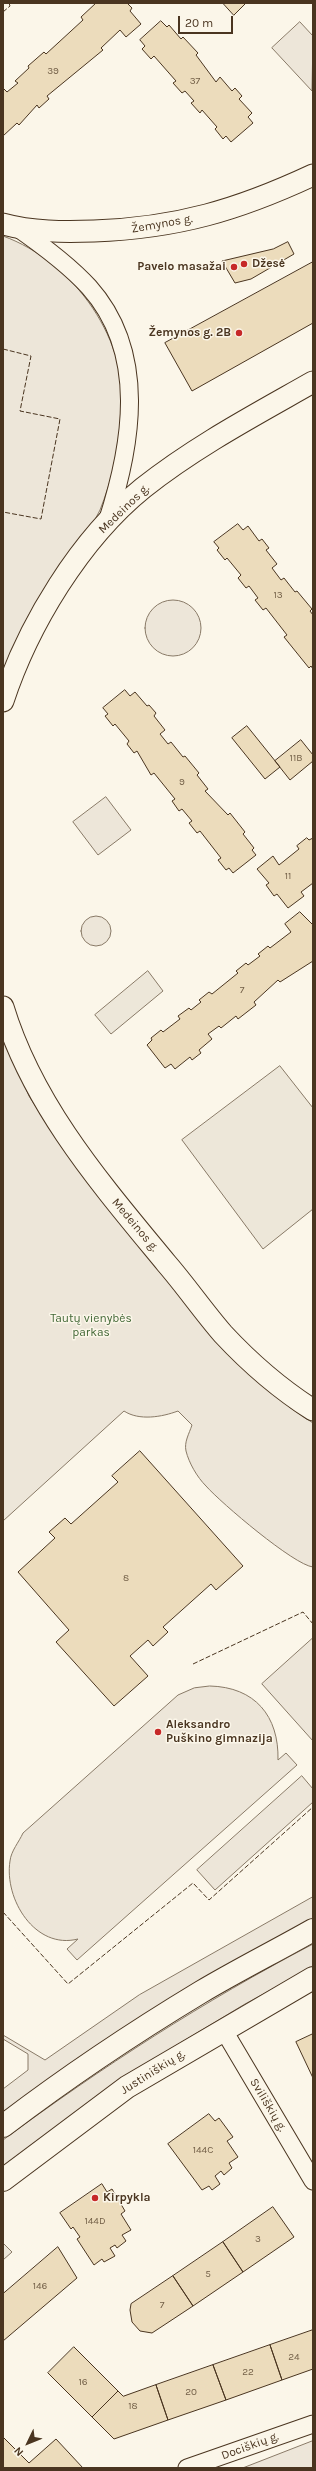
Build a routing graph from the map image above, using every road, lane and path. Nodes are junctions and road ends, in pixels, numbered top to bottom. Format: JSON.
{"nodes":[{"id":1,"x":313,"y":175,"type":"edge"},
{"id":2,"x":10,"y":226,"type":"edge"},
{"id":3,"x":313,"y":382,"type":"edge"},
{"id":4,"x":107,"y":522,"type":"junction"},
{"id":5,"x":3,"y":701,"type":"edge"},
{"id":6,"x":3,"y":1006,"type":"edge"},
{"id":7,"x":313,"y":1410,"type":"edge"},
{"id":8,"x":313,"y":1930,"type":"edge"},
{"id":9,"x":313,"y":1978,"type":"edge"},
{"id":10,"x":223,"y":2029,"type":"junction"},
{"id":11,"x":3,"y":2126,"type":"edge"},
{"id":12,"x":3,"y":2180,"type":"edge"},
{"id":13,"x":313,"y":2181,"type":"edge"},
{"id":14,"x":313,"y":2424,"type":"edge"},
{"id":15,"x":187,"y":2468,"type":"edge"}],
"edges":[{"from":1,"to":2,"type":"street","name":"Žemynos g."},
{"from":2,"to":4,"type":"street"},
{"from":3,"to":4,"type":"street","name":"Medeinos g."},
{"from":4,"to":5,"type":"street","name":"Medeinos g."},
{"from":6,"to":7,"type":"street","name":"Medeinos g."},
{"from":8,"to":11,"type":"main road"},
{"from":9,"to":10,"type":"main road","name":"Justiniškių g."},
{"from":10,"to":12,"type":"main road","name":"Justiniškių g."},
{"from":10,"to":13,"type":"street","name":"Sviliškių g."},
{"from":14,"to":15,"type":"street","name":"Dociškių g."}]}
